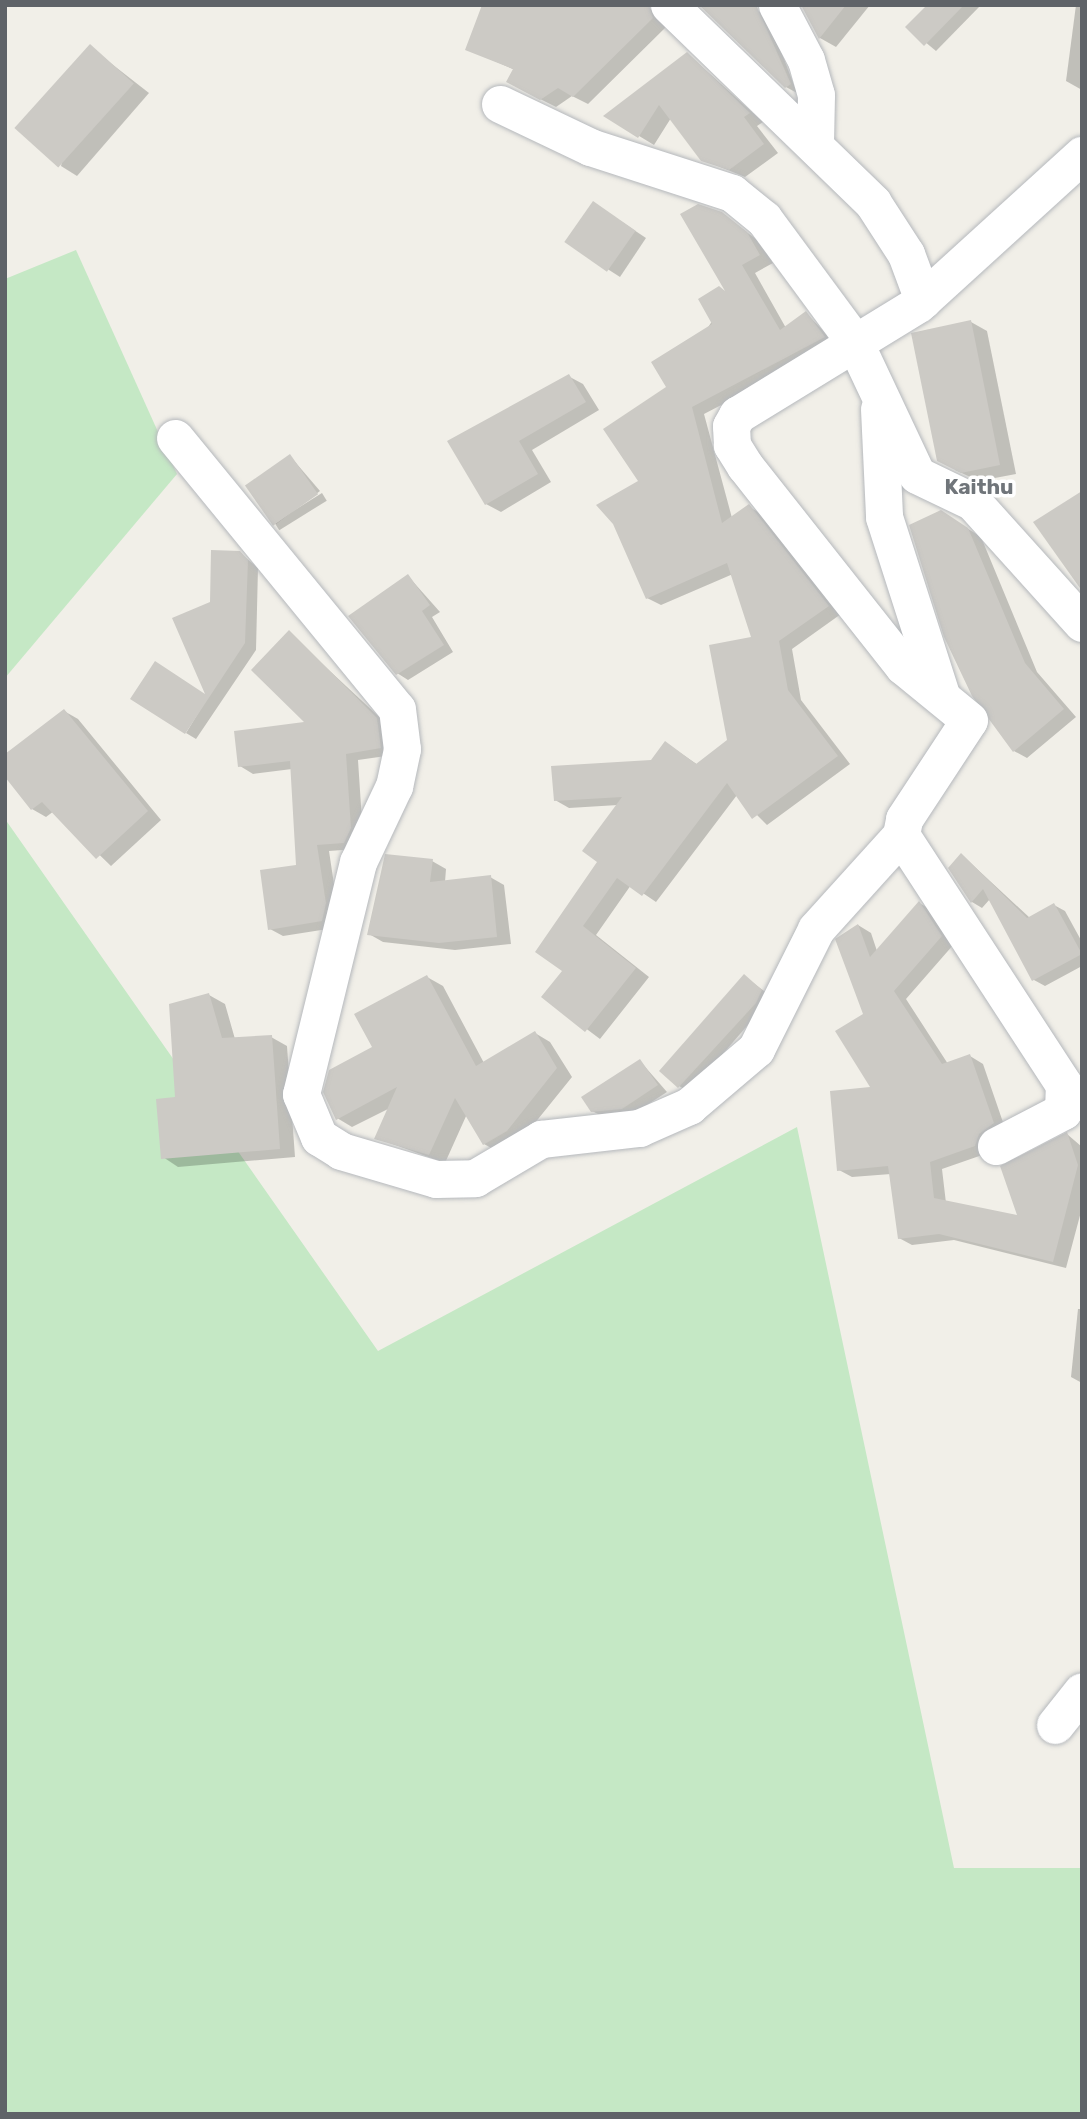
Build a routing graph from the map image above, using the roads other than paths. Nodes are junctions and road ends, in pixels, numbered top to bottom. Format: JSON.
{"nodes":[{"id":1,"x":669,"y":5,"type":"edge"},
{"id":2,"x":777,"y":5,"type":"edge"},
{"id":3,"x":500,"y":104,"type":"dead end"},
{"id":4,"x":815,"y":141,"type":"junction"},
{"id":5,"x":1082,"y":155,"type":"edge"},
{"id":6,"x":923,"y":300,"type":"junction"},
{"id":7,"x":854,"y":341,"type":"junction"},
{"id":8,"x":878,"y":394,"type":"junction"},
{"id":9,"x":175,"y":438,"type":"dead end"},
{"id":10,"x":1082,"y":623,"type":"edge"},
{"id":11,"x":941,"y":695,"type":"junction"},
{"id":12,"x":901,"y":835,"type":"junction"},
{"id":13,"x":996,"y":1146,"type":"dead end"},
{"id":14,"x":1082,"y":1691,"type":"edge"},
{"id":15,"x":1055,"y":1726,"type":"dead end"}],
"edges":[{"from":1,"to":4,"type":"street"},
{"from":2,"to":4,"type":"street"},
{"from":3,"to":7,"type":"street"},
{"from":4,"to":6,"type":"street"},
{"from":5,"to":6,"type":"street"},
{"from":6,"to":7,"type":"street"},
{"from":7,"to":8,"type":"street"},
{"from":7,"to":11,"type":"street"},
{"from":8,"to":10,"type":"street"},
{"from":8,"to":11,"type":"street"},
{"from":9,"to":12,"type":"street"},
{"from":11,"to":12,"type":"street"},
{"from":12,"to":13,"type":"street"},
{"from":14,"to":15,"type":"street"}]}
